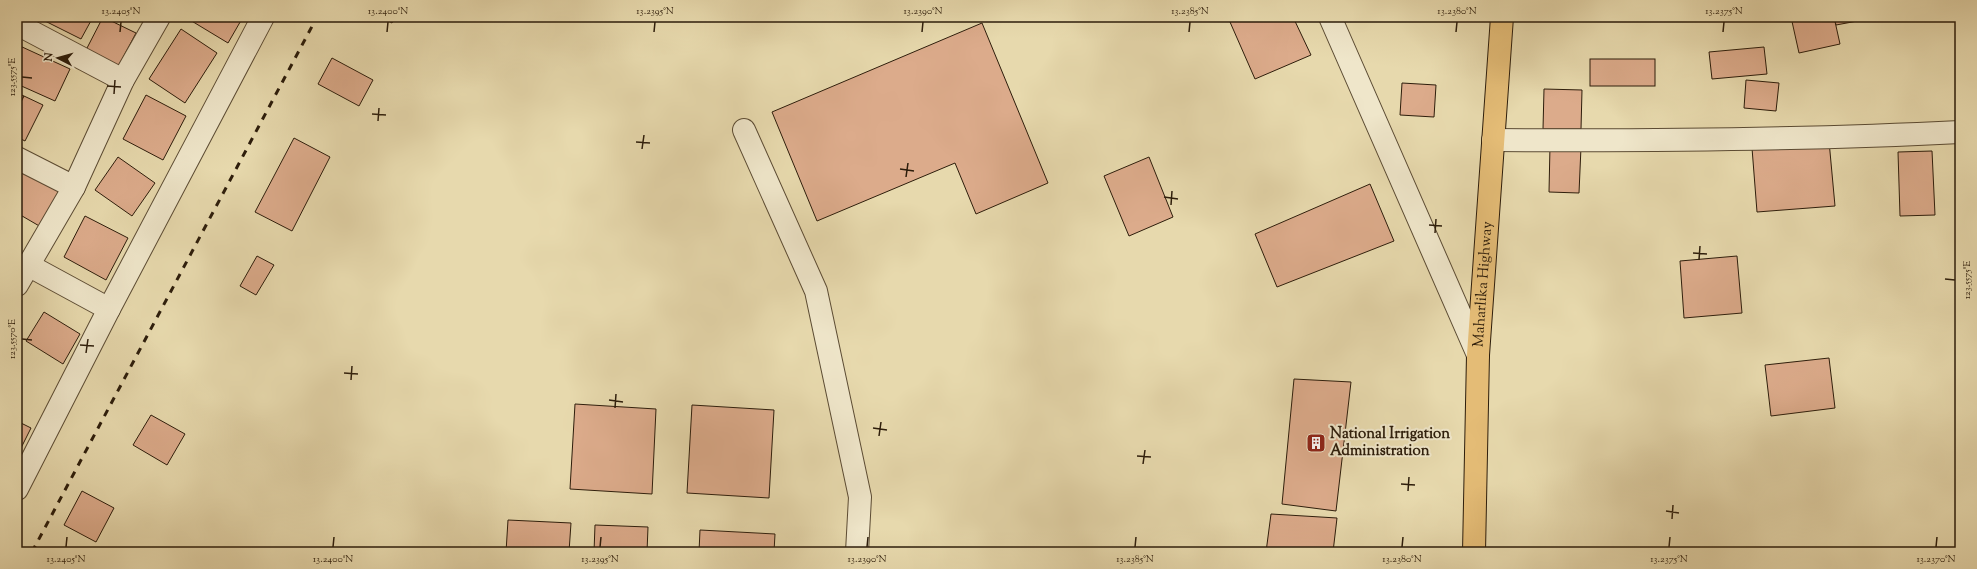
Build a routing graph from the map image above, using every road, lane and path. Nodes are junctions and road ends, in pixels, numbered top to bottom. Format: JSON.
{"nodes":[{"id":1,"x":159,"y":17,"type":"edge"},
{"id":2,"x":262,"y":17,"type":"edge"},
{"id":3,"x":1330,"y":17,"type":"edge"},
{"id":4,"x":1502,"y":17,"type":"edge"},
{"id":5,"x":17,"y":24,"type":"edge"},
{"id":6,"x":122,"y":80,"type":"junction"},
{"id":7,"x":744,"y":130,"type":"dead end"},
{"id":8,"x":1960,"y":132,"type":"edge"},
{"id":9,"x":1493,"y":140,"type":"junction"},
{"id":10,"x":17,"y":158,"type":"edge"},
{"id":11,"x":74,"y":187,"type":"junction"},
{"id":12,"x":28,"y":265,"type":"junction"},
{"id":13,"x":17,"y":285,"type":"edge"},
{"id":14,"x":109,"y":309,"type":"junction"},
{"id":15,"x":1478,"y":355,"type":"junction"},
{"id":16,"x":17,"y":489,"type":"edge"},
{"id":17,"x":857,"y":552,"type":"edge"},
{"id":18,"x":1474,"y":552,"type":"edge"}],
"edges":[{"from":1,"to":6,"type":"street"},
{"from":2,"to":14,"type":"street"},
{"from":3,"to":15,"type":"street"},
{"from":4,"to":9,"type":"highway","name":"Maharlika Highway"},
{"from":5,"to":6,"type":"street"},
{"from":6,"to":11,"type":"street"},
{"from":7,"to":17,"type":"street"},
{"from":8,"to":9,"type":"street"},
{"from":9,"to":15,"type":"highway","name":"Maharlika Highway"},
{"from":10,"to":11,"type":"street"},
{"from":11,"to":12,"type":"street"},
{"from":12,"to":13,"type":"street"},
{"from":12,"to":14,"type":"street"},
{"from":14,"to":16,"type":"street"},
{"from":15,"to":18,"type":"highway","name":"Maharlika Highway"}]}
